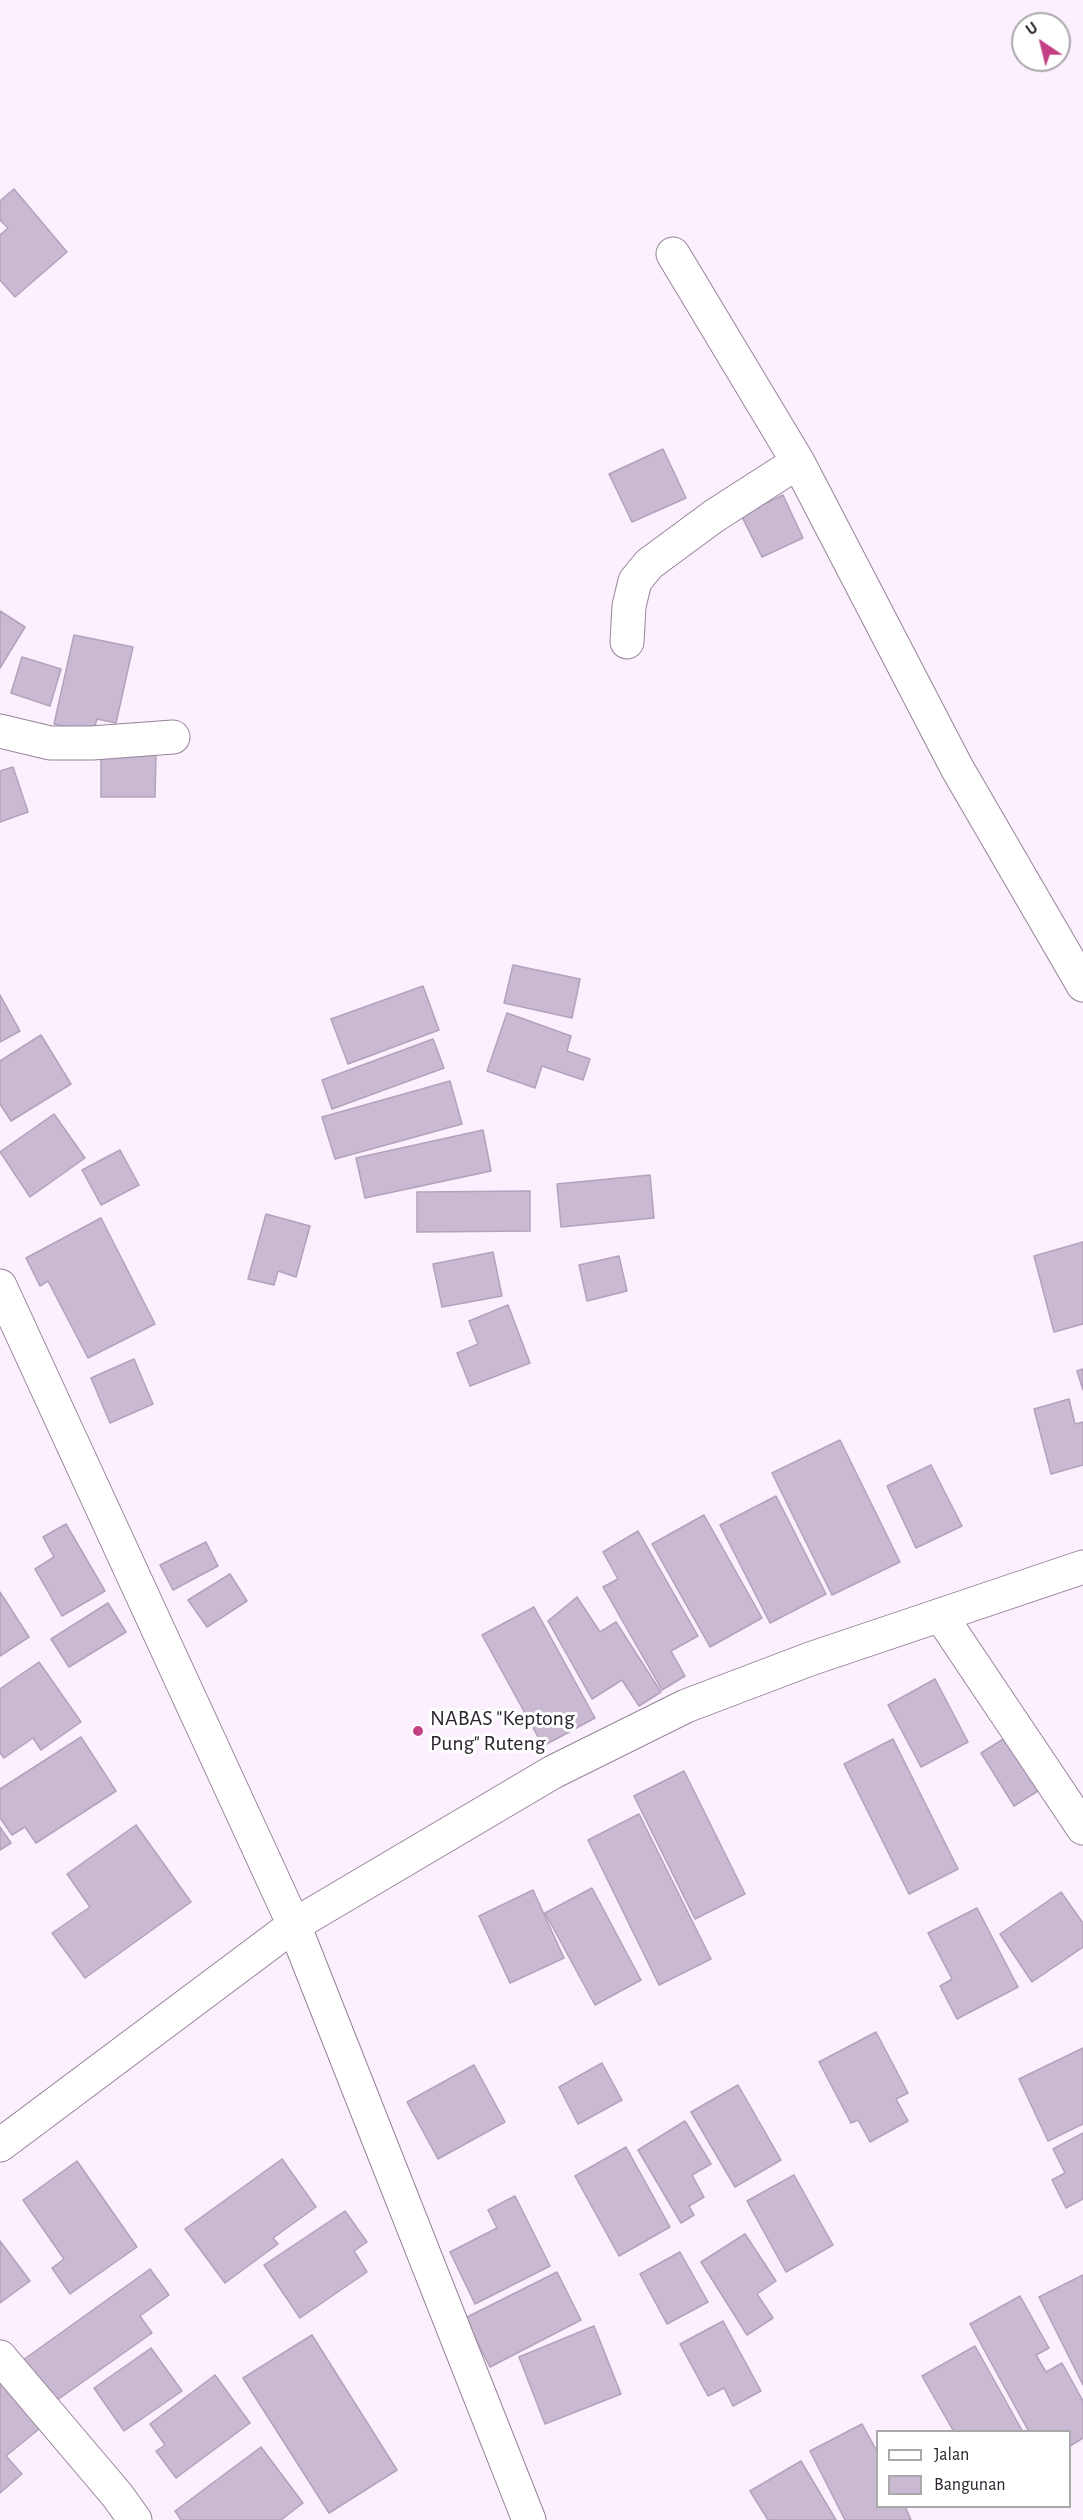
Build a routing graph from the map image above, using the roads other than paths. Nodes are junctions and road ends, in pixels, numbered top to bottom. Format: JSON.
{"nodes":[{"id":1,"x":673,"y":254,"type":"dead end"},
{"id":2,"x":798,"y":462,"type":"junction"},
{"id":3,"x":627,"y":642,"type":"dead end"},
{"id":4,"x":0,"y":731,"type":"edge"},
{"id":5,"x":173,"y":737,"type":"dead end"},
{"id":6,"x":1083,"y":985,"type":"edge"},
{"id":7,"x":0,"y":1286,"type":"edge"},
{"id":8,"x":1083,"y":1567,"type":"edge"},
{"id":9,"x":941,"y":1616,"type":"junction"},
{"id":10,"x":1083,"y":1828,"type":"edge"},
{"id":11,"x":294,"y":1926,"type":"junction"},
{"id":12,"x":0,"y":2145,"type":"edge"},
{"id":13,"x":0,"y":2357,"type":"edge"},
{"id":14,"x":135,"y":2520,"type":"edge"},
{"id":15,"x":529,"y":2520,"type":"edge"}],
"edges":[{"from":1,"to":2,"type":"street"},
{"from":2,"to":3,"type":"street"},
{"from":2,"to":6,"type":"street"},
{"from":4,"to":5,"type":"street"},
{"from":7,"to":11,"type":"street"},
{"from":8,"to":9,"type":"street"},
{"from":9,"to":10,"type":"street"},
{"from":9,"to":11,"type":"street"},
{"from":11,"to":12,"type":"street"},
{"from":11,"to":15,"type":"street"},
{"from":13,"to":14,"type":"street"}]}
